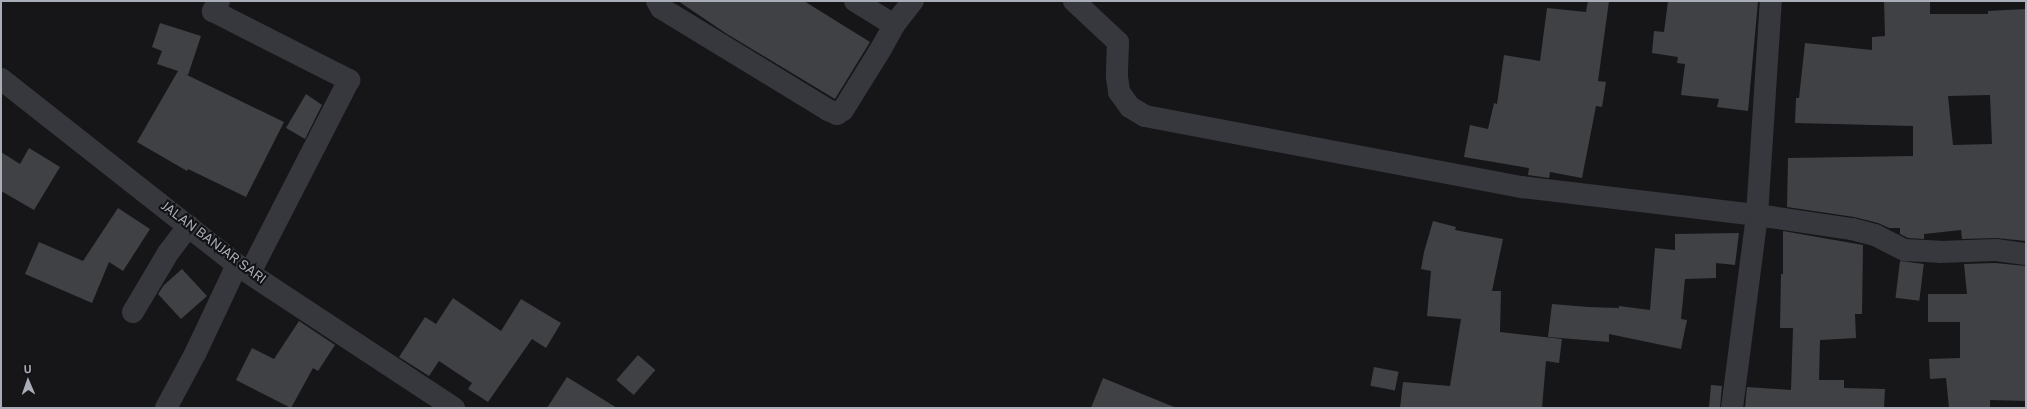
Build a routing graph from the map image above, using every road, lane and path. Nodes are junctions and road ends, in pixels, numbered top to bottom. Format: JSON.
{"nodes":[{"id":1,"x":218,"y":1,"type":"edge"},
{"id":2,"x":657,"y":1,"type":"edge"},
{"id":3,"x":855,"y":1,"type":"edge"},
{"id":4,"x":913,"y":1,"type":"edge"},
{"id":5,"x":1074,"y":1,"type":"edge"},
{"id":6,"x":1770,"y":1,"type":"edge"},
{"id":7,"x":894,"y":25,"type":"junction"},
{"id":8,"x":1,"y":79,"type":"edge"},
{"id":9,"x":1757,"y":215,"type":"junction"},
{"id":10,"x":188,"y":226,"type":"junction"},
{"id":11,"x":2026,"y":254,"type":"edge"},
{"id":12,"x":243,"y":269,"type":"junction"},
{"id":13,"x":133,"y":312,"type":"dead end"},
{"id":14,"x":166,"y":408,"type":"edge"},
{"id":15,"x":454,"y":408,"type":"edge"},
{"id":16,"x":1732,"y":408,"type":"edge"}],
"edges":[{"from":1,"to":12,"type":"street"},
{"from":2,"to":7,"type":"street"},
{"from":3,"to":7,"type":"street"},
{"from":4,"to":7,"type":"street"},
{"from":5,"to":9,"type":"street"},
{"from":6,"to":9,"type":"street"},
{"from":8,"to":10,"type":"street","name":"JALAN BANJAR SARI"},
{"from":9,"to":11,"type":"street"},
{"from":9,"to":16,"type":"street"},
{"from":10,"to":12,"type":"street","name":"JALAN BANJAR SARI"},
{"from":10,"to":13,"type":"street"},
{"from":12,"to":14,"type":"street"},
{"from":12,"to":15,"type":"street","name":"JALAN BANJAR SARI"}]}
